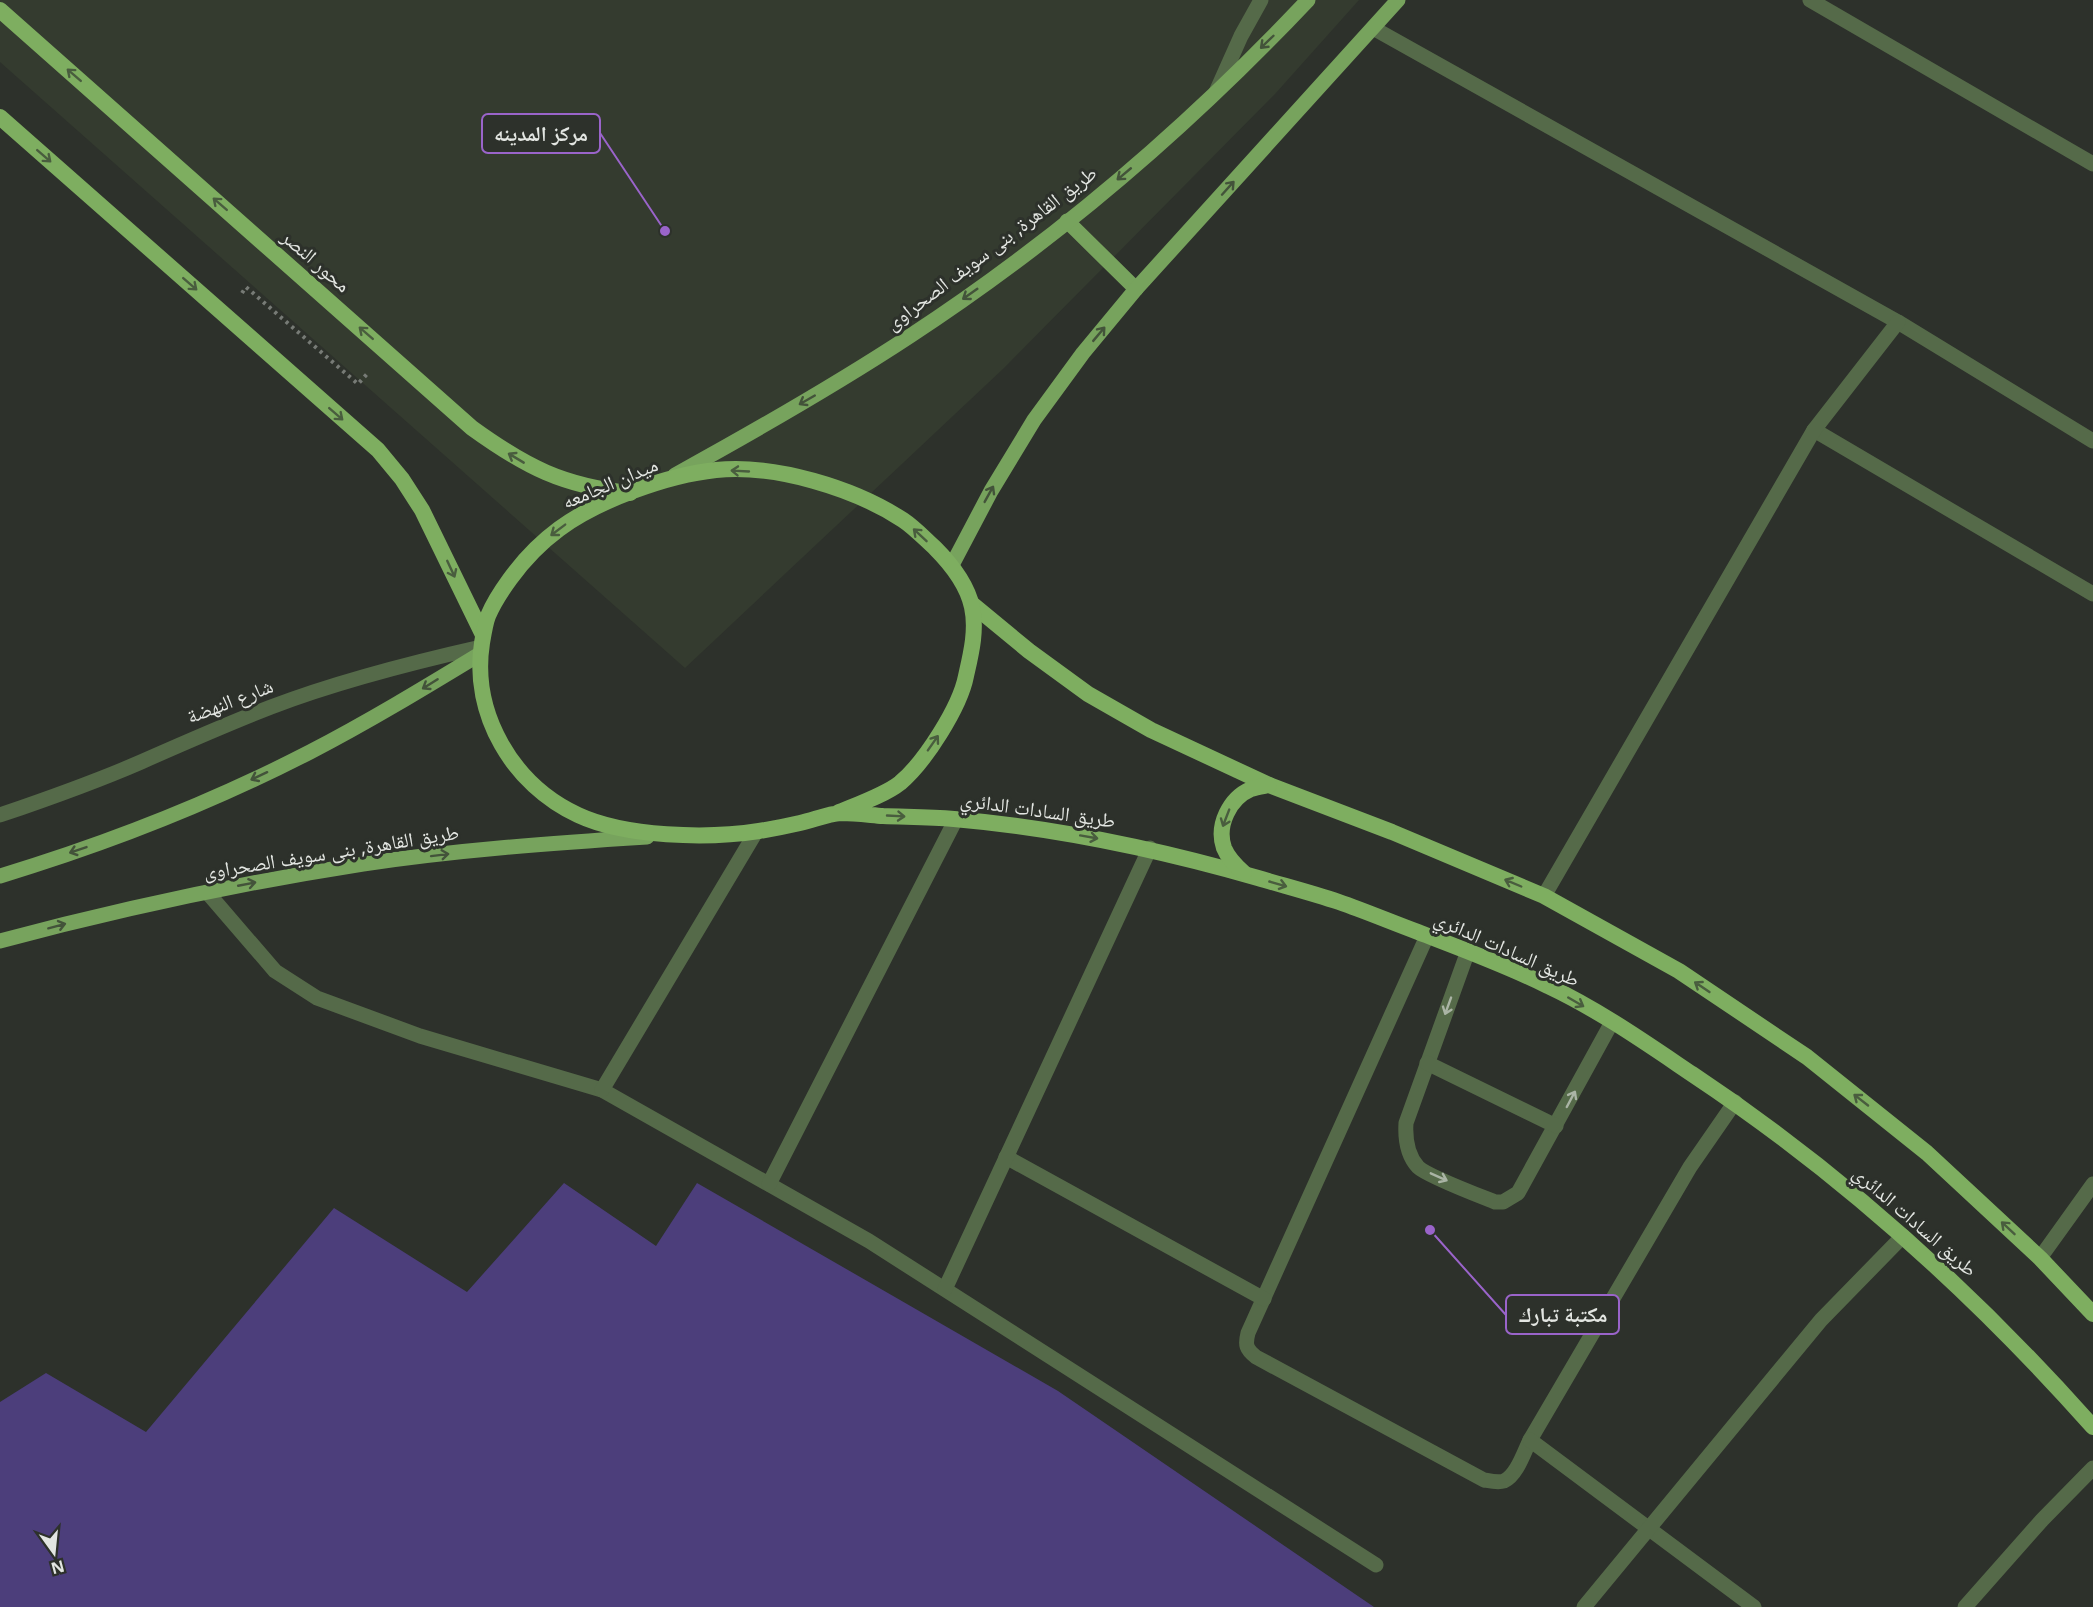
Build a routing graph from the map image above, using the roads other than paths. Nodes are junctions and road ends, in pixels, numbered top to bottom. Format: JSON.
{"nodes":[{"id":1,"x":1261,"y":0,"type":"edge"},
{"id":2,"x":1308,"y":0,"type":"edge"},
{"id":3,"x":1398,"y":0,"type":"edge"},
{"id":4,"x":1810,"y":0,"type":"edge"},
{"id":5,"x":0,"y":10,"type":"edge"},
{"id":6,"x":1373,"y":28,"type":"junction"},
{"id":7,"x":1216,"y":93,"type":"junction"},
{"id":8,"x":0,"y":117,"type":"edge"},
{"id":9,"x":2093,"y":164,"type":"edge"},
{"id":10,"x":1067,"y":221,"type":"junction"},
{"id":11,"x":1136,"y":289,"type":"junction"},
{"id":12,"x":1898,"y":322,"type":"junction"},
{"id":13,"x":1814,"y":430,"type":"junction"},
{"id":14,"x":2093,"y":441,"type":"edge"},
{"id":15,"x":662,"y":481,"type":"junction"},
{"id":16,"x":631,"y":493,"type":"junction"},
{"id":17,"x":952,"y":565,"type":"junction"},
{"id":18,"x":2093,"y":594,"type":"edge"},
{"id":19,"x":972,"y":604,"type":"junction"},
{"id":20,"x":482,"y":645,"type":"junction"},
{"id":21,"x":1269,"y":785,"type":"junction"},
{"id":22,"x":837,"y":813,"type":"junction"},
{"id":23,"x":0,"y":815,"type":"edge"},
{"id":24,"x":956,"y":819,"type":"junction"},
{"id":25,"x":756,"y":832,"type":"junction"},
{"id":26,"x":673,"y":835,"type":"junction"},
{"id":27,"x":1150,"y":848,"type":"junction"},
{"id":28,"x":1247,"y":875,"type":"junction"},
{"id":29,"x":0,"y":876,"type":"edge"},
{"id":30,"x":207,"y":892,"type":"junction"},
{"id":31,"x":1544,"y":896,"type":"junction"},
{"id":32,"x":1427,"y":936,"type":"junction"},
{"id":33,"x":0,"y":941,"type":"edge"},
{"id":34,"x":1468,"y":951,"type":"junction"},
{"id":35,"x":1612,"y":1022,"type":"junction"},
{"id":36,"x":1427,"y":1063,"type":"junction"},
{"id":37,"x":602,"y":1090,"type":"junction"},
{"id":38,"x":1735,"y":1102,"type":"junction"},
{"id":39,"x":1556,"y":1126,"type":"junction"},
{"id":40,"x":1006,"y":1157,"type":"junction"},
{"id":41,"x":769,"y":1184,"type":"junction"},
{"id":42,"x":2093,"y":1184,"type":"edge"},
{"id":43,"x":1903,"y":1236,"type":"junction"},
{"id":44,"x":2040,"y":1258,"type":"junction"},
{"id":45,"x":945,"y":1289,"type":"junction"},
{"id":46,"x":1264,"y":1299,"type":"junction"},
{"id":47,"x":2093,"y":1314,"type":"edge"},
{"id":48,"x":2093,"y":1427,"type":"edge"},
{"id":49,"x":1530,"y":1440,"type":"junction"},
{"id":50,"x":2093,"y":1468,"type":"edge"},
{"id":51,"x":1649,"y":1528,"type":"junction"},
{"id":52,"x":1376,"y":1565,"type":"dead end"},
{"id":53,"x":1584,"y":1607,"type":"edge"},
{"id":54,"x":1754,"y":1607,"type":"edge"},
{"id":55,"x":1965,"y":1607,"type":"edge"}],
"edges":[{"from":1,"to":7,"type":"street"},
{"from":2,"to":7,"type":"main road","name":"طريق القاهرة, بنى سويف الصحراوى","one_way":true},
{"from":3,"to":6,"type":"main road"},
{"from":4,"to":9,"type":"street"},
{"from":16,"to":5,"type":"highway","name":"محور النصر","one_way":true},
{"from":11,"to":6,"type":"main road","one_way":true},
{"from":6,"to":12,"type":"street"},
{"from":7,"to":10,"type":"main road","name":"طريق القاهرة, بنى سويف الصحراوى","one_way":true},
{"from":8,"to":20,"type":"highway","one_way":true},
{"from":10,"to":11,"type":"main road"},
{"from":10,"to":15,"type":"main road","name":"طريق القاهرة, بنى سويف الصحراوى","one_way":true},
{"from":17,"to":11,"type":"main road","one_way":true},
{"from":12,"to":13,"type":"street"},
{"from":12,"to":14,"type":"street"},
{"from":13,"to":18,"type":"street"},
{"from":13,"to":31,"type":"street"},
{"from":15,"to":16,"type":"highway","name":"ميدان الجامعه"},
{"from":17,"to":15,"type":"highway","name":"ميدان الجامعه","one_way":true},
{"from":16,"to":20,"type":"highway","name":"ميدان الجامعه","one_way":true},
{"from":17,"to":19,"type":"highway","name":"ميدان الجامعه"},
{"from":19,"to":21,"type":"highway"},
{"from":22,"to":19,"type":"highway","name":"ميدان الجامعه","one_way":true},
{"from":20,"to":23,"type":"street","name":"شارع النهضة"},
{"from":20,"to":26,"type":"highway","name":"ميدان الجامعه"},
{"from":20,"to":29,"type":"main road","one_way":true},
{"from":21,"to":28,"type":"highway","one_way":true},
{"from":31,"to":21,"type":"highway","one_way":true},
{"from":22,"to":24,"type":"highway","name":"طريق السادات الدائري","one_way":true},
{"from":22,"to":25,"type":"highway","name":"ميدان الجامعه"},
{"from":24,"to":27,"type":"highway","name":"طريق السادات الدائري","one_way":true},
{"from":24,"to":41,"type":"street"},
{"from":25,"to":26,"type":"highway","name":"ميدان الجامعه"},
{"from":25,"to":37,"type":"street"},
{"from":30,"to":26,"type":"main road","name":"طريق القاهرة, بنى سويف الصحراوى","one_way":true},
{"from":27,"to":28,"type":"highway","name":"طريق السادات الدائري"},
{"from":27,"to":40,"type":"street"},
{"from":28,"to":32,"type":"highway","name":"طريق السادات الدائري","one_way":true},
{"from":33,"to":30,"type":"main road","name":"طريق القاهرة, بنى سويف الصحراوى","one_way":true},
{"from":30,"to":37,"type":"street"},
{"from":44,"to":31,"type":"highway","one_way":true},
{"from":32,"to":34,"type":"highway","name":"طريق السادات الدائري"},
{"from":32,"to":46,"type":"street"},
{"from":34,"to":35,"type":"highway","name":"طريق السادات الدائري","one_way":true},
{"from":34,"to":36,"type":"street","one_way":true},
{"from":35,"to":38,"type":"highway","name":"طريق السادات الدائري"},
{"from":39,"to":35,"type":"street","one_way":true},
{"from":36,"to":39,"type":"street"},
{"from":36,"to":39,"type":"street","one_way":true},
{"from":37,"to":41,"type":"street"},
{"from":38,"to":43,"type":"highway","name":"طريق السادات الدائري"},
{"from":38,"to":49,"type":"street"},
{"from":40,"to":45,"type":"street"},
{"from":40,"to":46,"type":"street"},
{"from":41,"to":45,"type":"street"},
{"from":42,"to":44,"type":"street"},
{"from":43,"to":48,"type":"highway","name":"طريق السادات الدائري"},
{"from":43,"to":51,"type":"street"},
{"from":44,"to":47,"type":"highway"},
{"from":45,"to":52,"type":"street"},
{"from":46,"to":49,"type":"street"},
{"from":49,"to":51,"type":"street"},
{"from":50,"to":55,"type":"street"},
{"from":51,"to":53,"type":"street"},
{"from":51,"to":54,"type":"street"}]}
